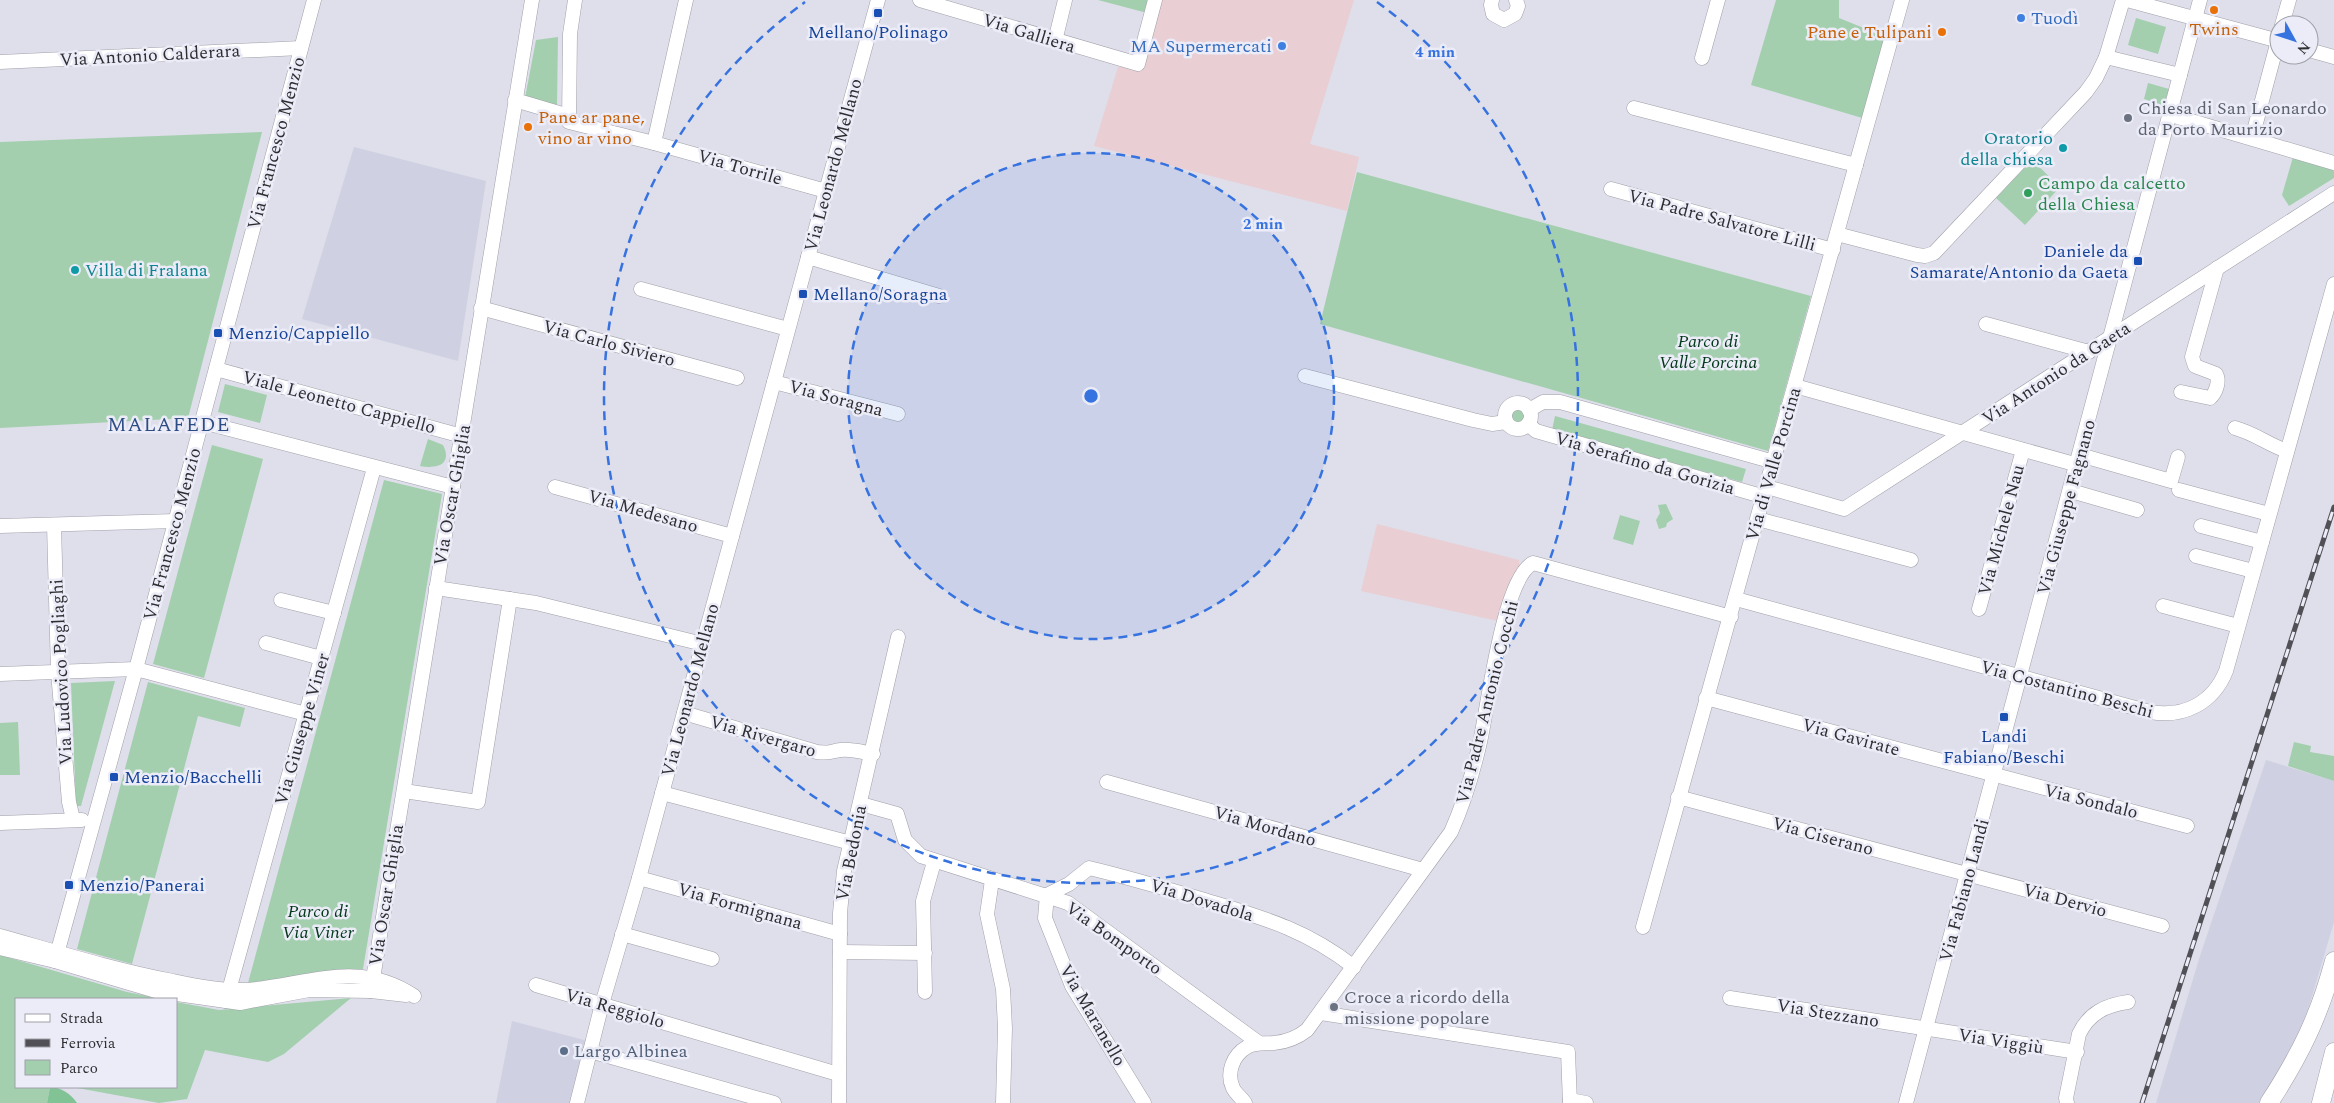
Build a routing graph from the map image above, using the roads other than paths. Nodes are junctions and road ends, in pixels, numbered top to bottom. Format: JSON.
{"nodes":[{"id":1,"x":314,"y":0,"type":"edge"},
{"id":2,"x":532,"y":0,"type":"edge"},
{"id":3,"x":575,"y":0,"type":"edge"},
{"id":4,"x":686,"y":0,"type":"edge"},
{"id":5,"x":878,"y":0,"type":"edge"},
{"id":6,"x":920,"y":0,"type":"edge"},
{"id":7,"x":1065,"y":0,"type":"edge"},
{"id":8,"x":1155,"y":0,"type":"edge"},
{"id":9,"x":1492,"y":0,"type":"edge"},
{"id":10,"x":1516,"y":0,"type":"edge"},
{"id":11,"x":1718,"y":0,"type":"edge"},
{"id":12,"x":1902,"y":0,"type":"edge"},
{"id":13,"x":2123,"y":0,"type":"edge"},
{"id":14,"x":2127,"y":0,"type":"edge"},
{"id":15,"x":2200,"y":0,"type":"edge"},
{"id":16,"x":2289,"y":0,"type":"edge"},
{"id":17,"x":2154,"y":4,"type":"edge"},
{"id":18,"x":2285,"y":15,"type":"edge"},
{"id":19,"x":2195,"y":19,"type":"junction"},
{"id":20,"x":2269,"y":38,"type":"edge"},
{"id":21,"x":1055,"y":41,"type":"junction"},
{"id":22,"x":301,"y":48,"type":"junction"},
{"id":23,"x":2319,"y":52,"type":"edge"},
{"id":24,"x":2334,"y":56,"type":"edge"},
{"id":25,"x":1702,"y":58,"type":"dead end"},
{"id":26,"x":2106,"y":58,"type":"junction"},
{"id":27,"x":0,"y":62,"type":"edge"},
{"id":28,"x":2272,"y":65,"type":"edge"},
{"id":29,"x":2180,"y":75,"type":"junction"},
{"id":30,"x":515,"y":100,"type":"junction"},
{"id":31,"x":1634,"y":108,"type":"dead end"},
{"id":32,"x":2171,"y":115,"type":"junction"},
{"id":33,"x":569,"y":116,"type":"junction"},
{"id":34,"x":2252,"y":138,"type":"junction"},
{"id":35,"x":654,"y":143,"type":"junction"},
{"id":36,"x":2334,"y":163,"type":"edge"},
{"id":37,"x":1856,"y":165,"type":"junction"},
{"id":38,"x":1611,"y":189,"type":"dead end"},
{"id":39,"x":826,"y":191,"type":"junction"},
{"id":40,"x":2334,"y":193,"type":"edge"},
{"id":41,"x":1837,"y":234,"type":"junction"},
{"id":42,"x":1833,"y":250,"type":"junction"},
{"id":43,"x":808,"y":257,"type":"junction"},
{"id":44,"x":2217,"y":268,"type":"junction"},
{"id":45,"x":2334,"y":284,"type":"edge"},
{"id":46,"x":642,"y":289,"type":"dead end"},
{"id":47,"x":939,"y":296,"type":"dead end"},
{"id":48,"x":481,"y":308,"type":"junction"},
{"id":49,"x":1986,"y":324,"type":"dead end"},
{"id":50,"x":788,"y":329,"type":"junction"},
{"id":51,"x":2112,"y":337,"type":"junction"},
{"id":52,"x":2089,"y":352,"type":"junction"},
{"id":53,"x":216,"y":369,"type":"junction"},
{"id":54,"x":1305,"y":376,"type":"dead end"},
{"id":55,"x":737,"y":378,"type":"dead end"},
{"id":56,"x":774,"y":382,"type":"junction"},
{"id":57,"x":1795,"y":386,"type":"junction"},
{"id":58,"x":2182,"y":392,"type":"dead end"},
{"id":59,"x":1529,"y":410,"type":"junction"},
{"id":60,"x":898,"y":414,"type":"dead end"},
{"id":61,"x":202,"y":422,"type":"junction"},
{"id":62,"x":1506,"y":422,"type":"junction"},
{"id":63,"x":1528,"y":424,"type":"junction"},
{"id":64,"x":2235,"y":428,"type":"dead end"},
{"id":65,"x":1964,"y":433,"type":"junction"},
{"id":66,"x":462,"y":436,"type":"junction"},
{"id":67,"x":2023,"y":450,"type":"junction"},
{"id":68,"x":2287,"y":451,"type":"junction"},
{"id":69,"x":2178,"y":457,"type":"dead end"},
{"id":70,"x":2079,"y":460,"type":"junction"},
{"id":71,"x":1774,"y":462,"type":"junction"},
{"id":72,"x":374,"y":468,"type":"junction"},
{"id":73,"x":554,"y":487,"type":"dead end"},
{"id":74,"x":453,"y":488,"type":"junction"},
{"id":75,"x":2179,"y":490,"type":"dead end"},
{"id":76,"x":2071,"y":491,"type":"junction"},
{"id":77,"x":1766,"y":492,"type":"junction"},
{"id":78,"x":2137,"y":510,"type":"dead end"},
{"id":79,"x":2269,"y":514,"type":"junction"},
{"id":80,"x":1758,"y":519,"type":"junction"},
{"id":81,"x":176,"y":520,"type":"junction"},
{"id":82,"x":54,"y":525,"type":"junction"},
{"id":83,"x":0,"y":526,"type":"edge"},
{"id":84,"x":2201,"y":526,"type":"dead end"},
{"id":85,"x":732,"y":536,"type":"junction"},
{"id":86,"x":2262,"y":542,"type":"junction"},
{"id":87,"x":2196,"y":556,"type":"dead end"},
{"id":88,"x":1911,"y":560,"type":"dead end"},
{"id":89,"x":2253,"y":571,"type":"junction"},
{"id":90,"x":436,"y":588,"type":"junction"},
{"id":91,"x":510,"y":599,"type":"junction"},
{"id":92,"x":1736,"y":599,"type":"junction"},
{"id":93,"x":281,"y":600,"type":"dead end"},
{"id":94,"x":2163,"y":606,"type":"dead end"},
{"id":95,"x":1979,"y":609,"type":"dead end"},
{"id":96,"x":334,"y":613,"type":"junction"},
{"id":97,"x":1731,"y":617,"type":"junction"},
{"id":98,"x":2238,"y":626,"type":"junction"},
{"id":99,"x":898,"y":637,"type":"dead end"},
{"id":100,"x":266,"y":643,"type":"dead end"},
{"id":101,"x":703,"y":644,"type":"junction"},
{"id":102,"x":321,"y":658,"type":"junction"},
{"id":103,"x":136,"y":669,"type":"junction"},
{"id":104,"x":58,"y":672,"type":"junction"},
{"id":105,"x":0,"y":674,"type":"edge"},
{"id":106,"x":2020,"y":678,"type":"junction"},
{"id":107,"x":1706,"y":698,"type":"junction"},
{"id":108,"x":684,"y":713,"type":"junction"},
{"id":109,"x":306,"y":714,"type":"junction"},
{"id":110,"x":873,"y":754,"type":"junction"},
{"id":111,"x":1995,"y":776,"type":"junction"},
{"id":112,"x":1107,"y":782,"type":"dead end"},
{"id":113,"x":404,"y":792,"type":"junction"},
{"id":114,"x":662,"y":793,"type":"junction"},
{"id":115,"x":1678,"y":797,"type":"junction"},
{"id":116,"x":861,"y":804,"type":"junction"},
{"id":117,"x":73,"y":819,"type":"junction"},
{"id":118,"x":94,"y":821,"type":"junction"},
{"id":119,"x":0,"y":822,"type":"edge"},
{"id":120,"x":2187,"y":826,"type":"dead end"},
{"id":121,"x":851,"y":843,"type":"junction"},
{"id":122,"x":934,"y":862,"type":"junction"},
{"id":123,"x":1423,"y":870,"type":"junction"},
{"id":124,"x":1968,"y":875,"type":"junction"},
{"id":125,"x":639,"y":878,"type":"junction"},
{"id":126,"x":992,"y":880,"type":"junction"},
{"id":127,"x":1047,"y":896,"type":"junction"},
{"id":128,"x":2162,"y":926,"type":"dead end"},
{"id":129,"x":1643,"y":928,"type":"dead end"},
{"id":130,"x":622,"y":934,"type":"junction"},
{"id":131,"x":840,"y":934,"type":"junction"},
{"id":132,"x":0,"y":936,"type":"edge"},
{"id":133,"x":0,"y":948,"type":"edge"},
{"id":134,"x":840,"y":952,"type":"junction"},
{"id":135,"x":925,"y":953,"type":"junction"},
{"id":136,"x":57,"y":957,"type":"junction"},
{"id":137,"x":712,"y":959,"type":"dead end"},
{"id":138,"x":2334,"y":961,"type":"edge"},
{"id":139,"x":1354,"y":967,"type":"junction"},
{"id":140,"x":536,"y":985,"type":"dead end"},
{"id":141,"x":925,"y":992,"type":"dead end"},
{"id":142,"x":227,"y":995,"type":"junction"},
{"id":143,"x":1730,"y":998,"type":"dead end"},
{"id":144,"x":2128,"y":1002,"type":"dead end"},
{"id":145,"x":602,"y":1004,"type":"junction"},
{"id":146,"x":1321,"y":1013,"type":"junction"},
{"id":147,"x":1926,"y":1029,"type":"junction"},
{"id":148,"x":1259,"y":1043,"type":"junction"},
{"id":149,"x":590,"y":1051,"type":"junction"},
{"id":150,"x":2077,"y":1052,"type":"junction"},
{"id":151,"x":2334,"y":1052,"type":"edge"},
{"id":152,"x":838,"y":1074,"type":"junction"},
{"id":153,"x":1570,"y":1102,"type":"edge"},
{"id":154,"x":577,"y":1103,"type":"edge"},
{"id":155,"x":774,"y":1103,"type":"edge"},
{"id":156,"x":838,"y":1103,"type":"edge"},
{"id":157,"x":1003,"y":1103,"type":"edge"},
{"id":158,"x":1144,"y":1103,"type":"edge"},
{"id":159,"x":1245,"y":1103,"type":"edge"},
{"id":160,"x":1586,"y":1103,"type":"edge"},
{"id":161,"x":1906,"y":1103,"type":"edge"},
{"id":162,"x":2067,"y":1103,"type":"edge"},
{"id":163,"x":2269,"y":1103,"type":"edge"},
{"id":164,"x":2321,"y":1103,"type":"edge"}],
"edges":[{"from":1,"to":22,"type":"street","name":"Via Francesco Menzio"},
{"from":2,"to":30,"type":"street","name":"Via Oscar Ghiglia"},
{"from":3,"to":33,"type":"street"},
{"from":4,"to":35,"type":"street"},
{"from":5,"to":39,"type":"street","name":"Via Leonardo Mellano"},
{"from":6,"to":21,"type":"street","name":"Via Galliera"},
{"from":7,"to":21,"type":"street"},
{"from":8,"to":21,"type":"street","name":"Via Galliera"},
{"from":9,"to":10,"type":"street"},
{"from":11,"to":25,"type":"street"},
{"from":12,"to":37,"type":"street","name":"Via di Valle Porcina"},
{"from":13,"to":26,"type":"street"},
{"from":14,"to":17,"type":"street"},
{"from":15,"to":19,"type":"street","name":"Via Giuseppe Fagnano"},
{"from":16,"to":18,"type":"street"},
{"from":17,"to":19,"type":"street"},
{"from":19,"to":20,"type":"street"},
{"from":19,"to":29,"type":"street","name":"Via Giuseppe Fagnano"},
{"from":22,"to":27,"type":"street","name":"Via Antonio Calderara"},
{"from":22,"to":53,"type":"street","name":"Via Francesco Menzio"},
{"from":23,"to":24,"type":"street"},
{"from":26,"to":29,"type":"street"},
{"from":26,"to":41,"type":"street"},
{"from":28,"to":34,"type":"street"},
{"from":29,"to":32,"type":"street","name":"Via Giuseppe Fagnano"},
{"from":30,"to":33,"type":"street","name":"Via Torrile"},
{"from":30,"to":48,"type":"street","name":"Via Oscar Ghiglia"},
{"from":31,"to":37,"type":"street"},
{"from":32,"to":34,"type":"street"},
{"from":32,"to":51,"type":"street","name":"Via Giuseppe Fagnano"},
{"from":33,"to":35,"type":"street","name":"Via Torrile"},
{"from":34,"to":36,"type":"street"},
{"from":35,"to":39,"type":"street","name":"Via Torrile"},
{"from":37,"to":41,"type":"street","name":"Via di Valle Porcina"},
{"from":38,"to":42,"type":"street","name":"Via Padre Salvatore Lilli"},
{"from":39,"to":43,"type":"street","name":"Via Leonardo Mellano"},
{"from":40,"to":44,"type":"street","name":"Via Antonio da Gaeta"},
{"from":41,"to":42,"type":"street","name":"Via di Valle Porcina"},
{"from":42,"to":57,"type":"street","name":"Via di Valle Porcina"},
{"from":43,"to":47,"type":"street"},
{"from":43,"to":50,"type":"street","name":"Via Leonardo Mellano"},
{"from":44,"to":51,"type":"street","name":"Via Antonio da Gaeta"},
{"from":44,"to":58,"type":"street"},
{"from":45,"to":68,"type":"street","name":"Via Costantino Beschi"},
{"from":46,"to":50,"type":"street"},
{"from":48,"to":55,"type":"street","name":"Via Carlo Siviero"},
{"from":48,"to":66,"type":"street","name":"Via Oscar Ghiglia"},
{"from":49,"to":52,"type":"street"},
{"from":50,"to":56,"type":"street","name":"Via Leonardo Mellano"},
{"from":51,"to":52,"type":"street","name":"Via Antonio da Gaeta"},
{"from":51,"to":70,"type":"street","name":"Via Giuseppe Fagnano"},
{"from":52,"to":65,"type":"street","name":"Via Antonio da Gaeta"},
{"from":53,"to":61,"type":"street","name":"Via Francesco Menzio"},
{"from":53,"to":66,"type":"street","name":"Viale Leonetto Cappiello"},
{"from":54,"to":62,"type":"street"},
{"from":56,"to":60,"type":"street","name":"Via Soragna"},
{"from":56,"to":85,"type":"street","name":"Via Leonardo Mellano"},
{"from":57,"to":65,"type":"street"},
{"from":57,"to":71,"type":"street","name":"Via di Valle Porcina"},
{"from":59,"to":62,"type":"street"},
{"from":59,"to":63,"type":"street"},
{"from":59,"to":71,"type":"street"},
{"from":61,"to":72,"type":"street"},
{"from":61,"to":81,"type":"street","name":"Via Francesco Menzio"},
{"from":62,"to":63,"type":"street"},
{"from":63,"to":77,"type":"street","name":"Via Serafino da Gorizia"},
{"from":64,"to":68,"type":"street"},
{"from":65,"to":67,"type":"street"},
{"from":65,"to":77,"type":"street","name":"Via Antonio da Gaeta"},
{"from":66,"to":74,"type":"street","name":"Via Oscar Ghiglia"},
{"from":67,"to":70,"type":"street"},
{"from":67,"to":95,"type":"street","name":"Via Michele Nau"},
{"from":68,"to":79,"type":"street","name":"Via Costantino Beschi"},
{"from":69,"to":70,"type":"street"},
{"from":70,"to":76,"type":"street","name":"Via Giuseppe Fagnano"},
{"from":71,"to":77,"type":"street","name":"Via di Valle Porcina"},
{"from":72,"to":74,"type":"street"},
{"from":72,"to":96,"type":"street","name":"Via Giuseppe Viner"},
{"from":73,"to":85,"type":"street","name":"Via Medesano"},
{"from":74,"to":90,"type":"street","name":"Via Oscar Ghiglia"},
{"from":75,"to":79,"type":"street"},
{"from":76,"to":78,"type":"street"},
{"from":76,"to":106,"type":"street","name":"Via Giuseppe Fagnano"},
{"from":77,"to":80,"type":"street","name":"Via di Valle Porcina"},
{"from":79,"to":86,"type":"street","name":"Via Costantino Beschi"},
{"from":80,"to":88,"type":"street"},
{"from":80,"to":92,"type":"street","name":"Via di Valle Porcina"},
{"from":81,"to":82,"type":"street"},
{"from":81,"to":103,"type":"street","name":"Via Francesco Menzio"},
{"from":82,"to":83,"type":"street"},
{"from":82,"to":104,"type":"street","name":"Via Ludovico Pogliaghi"},
{"from":84,"to":86,"type":"street"},
{"from":85,"to":101,"type":"street","name":"Via Leonardo Mellano"},
{"from":86,"to":89,"type":"street","name":"Via Costantino Beschi"},
{"from":87,"to":89,"type":"street"},
{"from":89,"to":98,"type":"street","name":"Via Costantino Beschi"},
{"from":90,"to":91,"type":"street"},
{"from":90,"to":113,"type":"street","name":"Via Oscar Ghiglia"},
{"from":91,"to":101,"type":"street"},
{"from":91,"to":113,"type":"street"},
{"from":92,"to":97,"type":"street","name":"Via di Valle Porcina"},
{"from":92,"to":106,"type":"street","name":"Via Costantino Beschi"},
{"from":93,"to":96,"type":"street"},
{"from":94,"to":98,"type":"street"},
{"from":96,"to":102,"type":"street","name":"Via Giuseppe Viner"},
{"from":97,"to":107,"type":"street","name":"Via di Valle Porcina"},
{"from":97,"to":123,"type":"street","name":"Via Padre Antonio Cocchi"},
{"from":98,"to":106,"type":"street","name":"Via Costantino Beschi"},
{"from":99,"to":110,"type":"street","name":"Via Bedonia"},
{"from":100,"to":102,"type":"street"},
{"from":101,"to":108,"type":"street","name":"Via Leonardo Mellano"},
{"from":102,"to":109,"type":"street","name":"Via Giuseppe Viner"},
{"from":103,"to":104,"type":"street"},
{"from":103,"to":109,"type":"street"},
{"from":103,"to":118,"type":"street","name":"Via Francesco Menzio"},
{"from":104,"to":105,"type":"street"},
{"from":104,"to":117,"type":"street","name":"Via Ludovico Pogliaghi"},
{"from":106,"to":111,"type":"street","name":"Via Fabiano Landi"},
{"from":107,"to":111,"type":"street","name":"Via Gavirate"},
{"from":107,"to":115,"type":"street","name":"Via di Valle Porcina"},
{"from":108,"to":110,"type":"street","name":"Via Rivergaro"},
{"from":108,"to":114,"type":"street","name":"Via Leonardo Mellano"},
{"from":109,"to":142,"type":"street","name":"Via Giuseppe Viner"},
{"from":110,"to":116,"type":"street","name":"Via Bedonia"},
{"from":111,"to":120,"type":"street","name":"Via Sondalo"},
{"from":111,"to":124,"type":"street","name":"Via Fabiano Landi"},
{"from":112,"to":123,"type":"street","name":"Via Mordano"},
{"from":113,"to":142,"type":"street","name":"Via Oscar Ghiglia"},
{"from":114,"to":121,"type":"street"},
{"from":114,"to":125,"type":"street","name":"Via Leonardo Mellano"},
{"from":115,"to":124,"type":"street","name":"Via Ciserano"},
{"from":115,"to":129,"type":"street","name":"Via di Valle Porcina"},
{"from":116,"to":121,"type":"street","name":"Via Bedonia"},
{"from":116,"to":122,"type":"street","name":"Via Bomporto"},
{"from":117,"to":118,"type":"street"},
{"from":117,"to":119,"type":"street"},
{"from":118,"to":136,"type":"street","name":"Via Francesco Menzio"},
{"from":121,"to":131,"type":"street","name":"Via Bedonia"},
{"from":122,"to":126,"type":"street","name":"Via Bomporto"},
{"from":122,"to":135,"type":"street"},
{"from":123,"to":139,"type":"street","name":"Via Padre Antonio Cocchi"},
{"from":124,"to":128,"type":"street","name":"Via Dervio"},
{"from":124,"to":147,"type":"street","name":"Via Fabiano Landi"},
{"from":125,"to":130,"type":"street","name":"Via Leonardo Mellano"},
{"from":125,"to":131,"type":"street","name":"Via Formignana"},
{"from":126,"to":127,"type":"street","name":"Via Bomporto"},
{"from":126,"to":157,"type":"street"},
{"from":127,"to":139,"type":"street","name":"Via Dovadola"},
{"from":127,"to":148,"type":"street","name":"Via Bomporto"},
{"from":127,"to":158,"type":"street","name":"Via Maranello"},
{"from":130,"to":137,"type":"street"},
{"from":130,"to":145,"type":"street","name":"Via Leonardo Mellano"},
{"from":131,"to":134,"type":"street","name":"Via Bedonia"},
{"from":132,"to":136,"type":"street"},
{"from":133,"to":136,"type":"street"},
{"from":134,"to":135,"type":"street"},
{"from":134,"to":152,"type":"street","name":"Via Bedonia"},
{"from":135,"to":141,"type":"street"},
{"from":136,"to":142,"type":"street"},
{"from":138,"to":163,"type":"main road"},
{"from":139,"to":146,"type":"street","name":"Via Padre Antonio Cocchi"},
{"from":140,"to":145,"type":"street","name":"Via Reggiolo"},
{"from":143,"to":147,"type":"street","name":"Via Stezzano"},
{"from":144,"to":150,"type":"street"},
{"from":145,"to":149,"type":"street","name":"Via Leonardo Mellano"},
{"from":145,"to":152,"type":"street","name":"Via Reggiolo"},
{"from":146,"to":148,"type":"street","name":"Via Padre Antonio Cocchi"},
{"from":146,"to":153,"type":"street"},
{"from":147,"to":150,"type":"street","name":"Via Viggiù"},
{"from":147,"to":161,"type":"street","name":"Via Fabiano Landi"},
{"from":148,"to":159,"type":"street","name":"Via Padre Antonio Cocchi"},
{"from":149,"to":154,"type":"street","name":"Via Leonardo Mellano"},
{"from":149,"to":155,"type":"street"},
{"from":150,"to":162,"type":"street"},
{"from":151,"to":164,"type":"main road"},
{"from":152,"to":156,"type":"street","name":"Via Bedonia"},
{"from":153,"to":160,"type":"street"}]}
